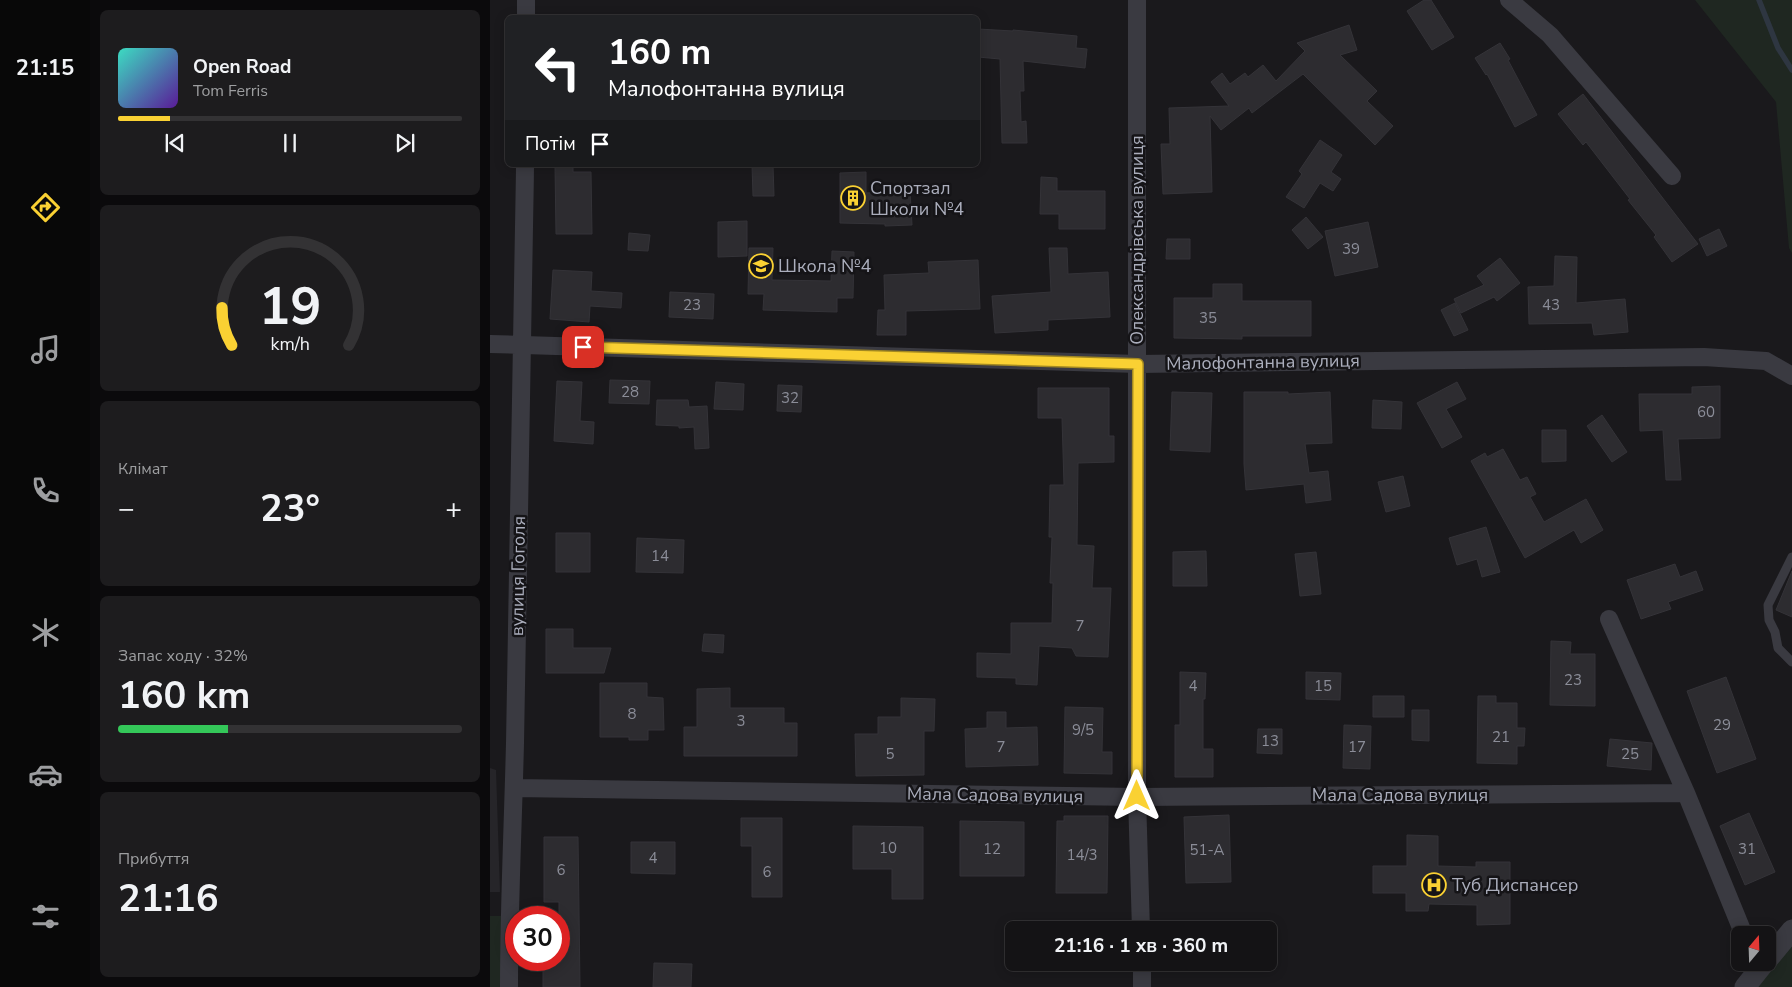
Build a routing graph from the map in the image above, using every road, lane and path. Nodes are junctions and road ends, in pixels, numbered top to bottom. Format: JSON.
{"nodes":[{"id":1,"x":526,"y":0,"type":"edge"},
{"id":2,"x":1137,"y":0,"type":"edge"},
{"id":3,"x":1509,"y":0,"type":"edge"},
{"id":4,"x":526,"y":15,"type":"edge"},
{"id":5,"x":525,"y":167,"type":"edge"},
{"id":6,"x":1672,"y":176,"type":"dead end"},
{"id":7,"x":490,"y":344,"type":"edge"},
{"id":8,"x":523,"y":346,"type":"junction"},
{"id":9,"x":1138,"y":364,"type":"junction"},
{"id":10,"x":1792,"y":376,"type":"edge"},
{"id":11,"x":1792,"y":557,"type":"edge"},
{"id":12,"x":1609,"y":619,"type":"dead end"},
{"id":13,"x":1792,"y":662,"type":"edge"},
{"id":14,"x":514,"y":788,"type":"junction"},
{"id":15,"x":1686,"y":794,"type":"junction"},
{"id":16,"x":1137,"y":796,"type":"junction"},
{"id":17,"x":1141,"y":921,"type":"edge"},
{"id":18,"x":1740,"y":926,"type":"edge"},
{"id":19,"x":1792,"y":930,"type":"edge"},
{"id":20,"x":1776,"y":948,"type":"edge"},
{"id":21,"x":1142,"y":971,"type":"edge"},
{"id":22,"x":1756,"y":971,"type":"edge"},
{"id":23,"x":509,"y":987,"type":"edge"},
{"id":24,"x":1142,"y":987,"type":"edge"},
{"id":25,"x":1745,"y":987,"type":"edge"}],
"edges":[{"from":1,"to":4,"type":"street"},
{"from":2,"to":9,"type":"street","name":"Олександрівська вулиця"},
{"from":3,"to":6,"type":"street"},
{"from":5,"to":8,"type":"street","name":"вулиця Гоголя"},
{"from":7,"to":8,"type":"street","name":"Малофонтанна вулиця"},
{"from":8,"to":9,"type":"street","name":"Малофонтанна вулиця"},
{"from":8,"to":14,"type":"street","name":"вулиця Гоголя"},
{"from":9,"to":10,"type":"street","name":"Малофонтанна вулиця"},
{"from":9,"to":16,"type":"street","name":"Олександрівська вулиця"},
{"from":11,"to":13,"type":"lane"},
{"from":12,"to":15,"type":"street"},
{"from":14,"to":16,"type":"street","name":"Мала Садова вулиця"},
{"from":14,"to":23,"type":"street","name":"вулиця Гоголя"},
{"from":15,"to":16,"type":"street","name":"Мала Садова вулиця"},
{"from":15,"to":18,"type":"street"},
{"from":16,"to":17,"type":"street","name":"Олександрівська вулиця"},
{"from":19,"to":20,"type":"street"},
{"from":21,"to":24,"type":"street"},
{"from":22,"to":25,"type":"street"}]}
